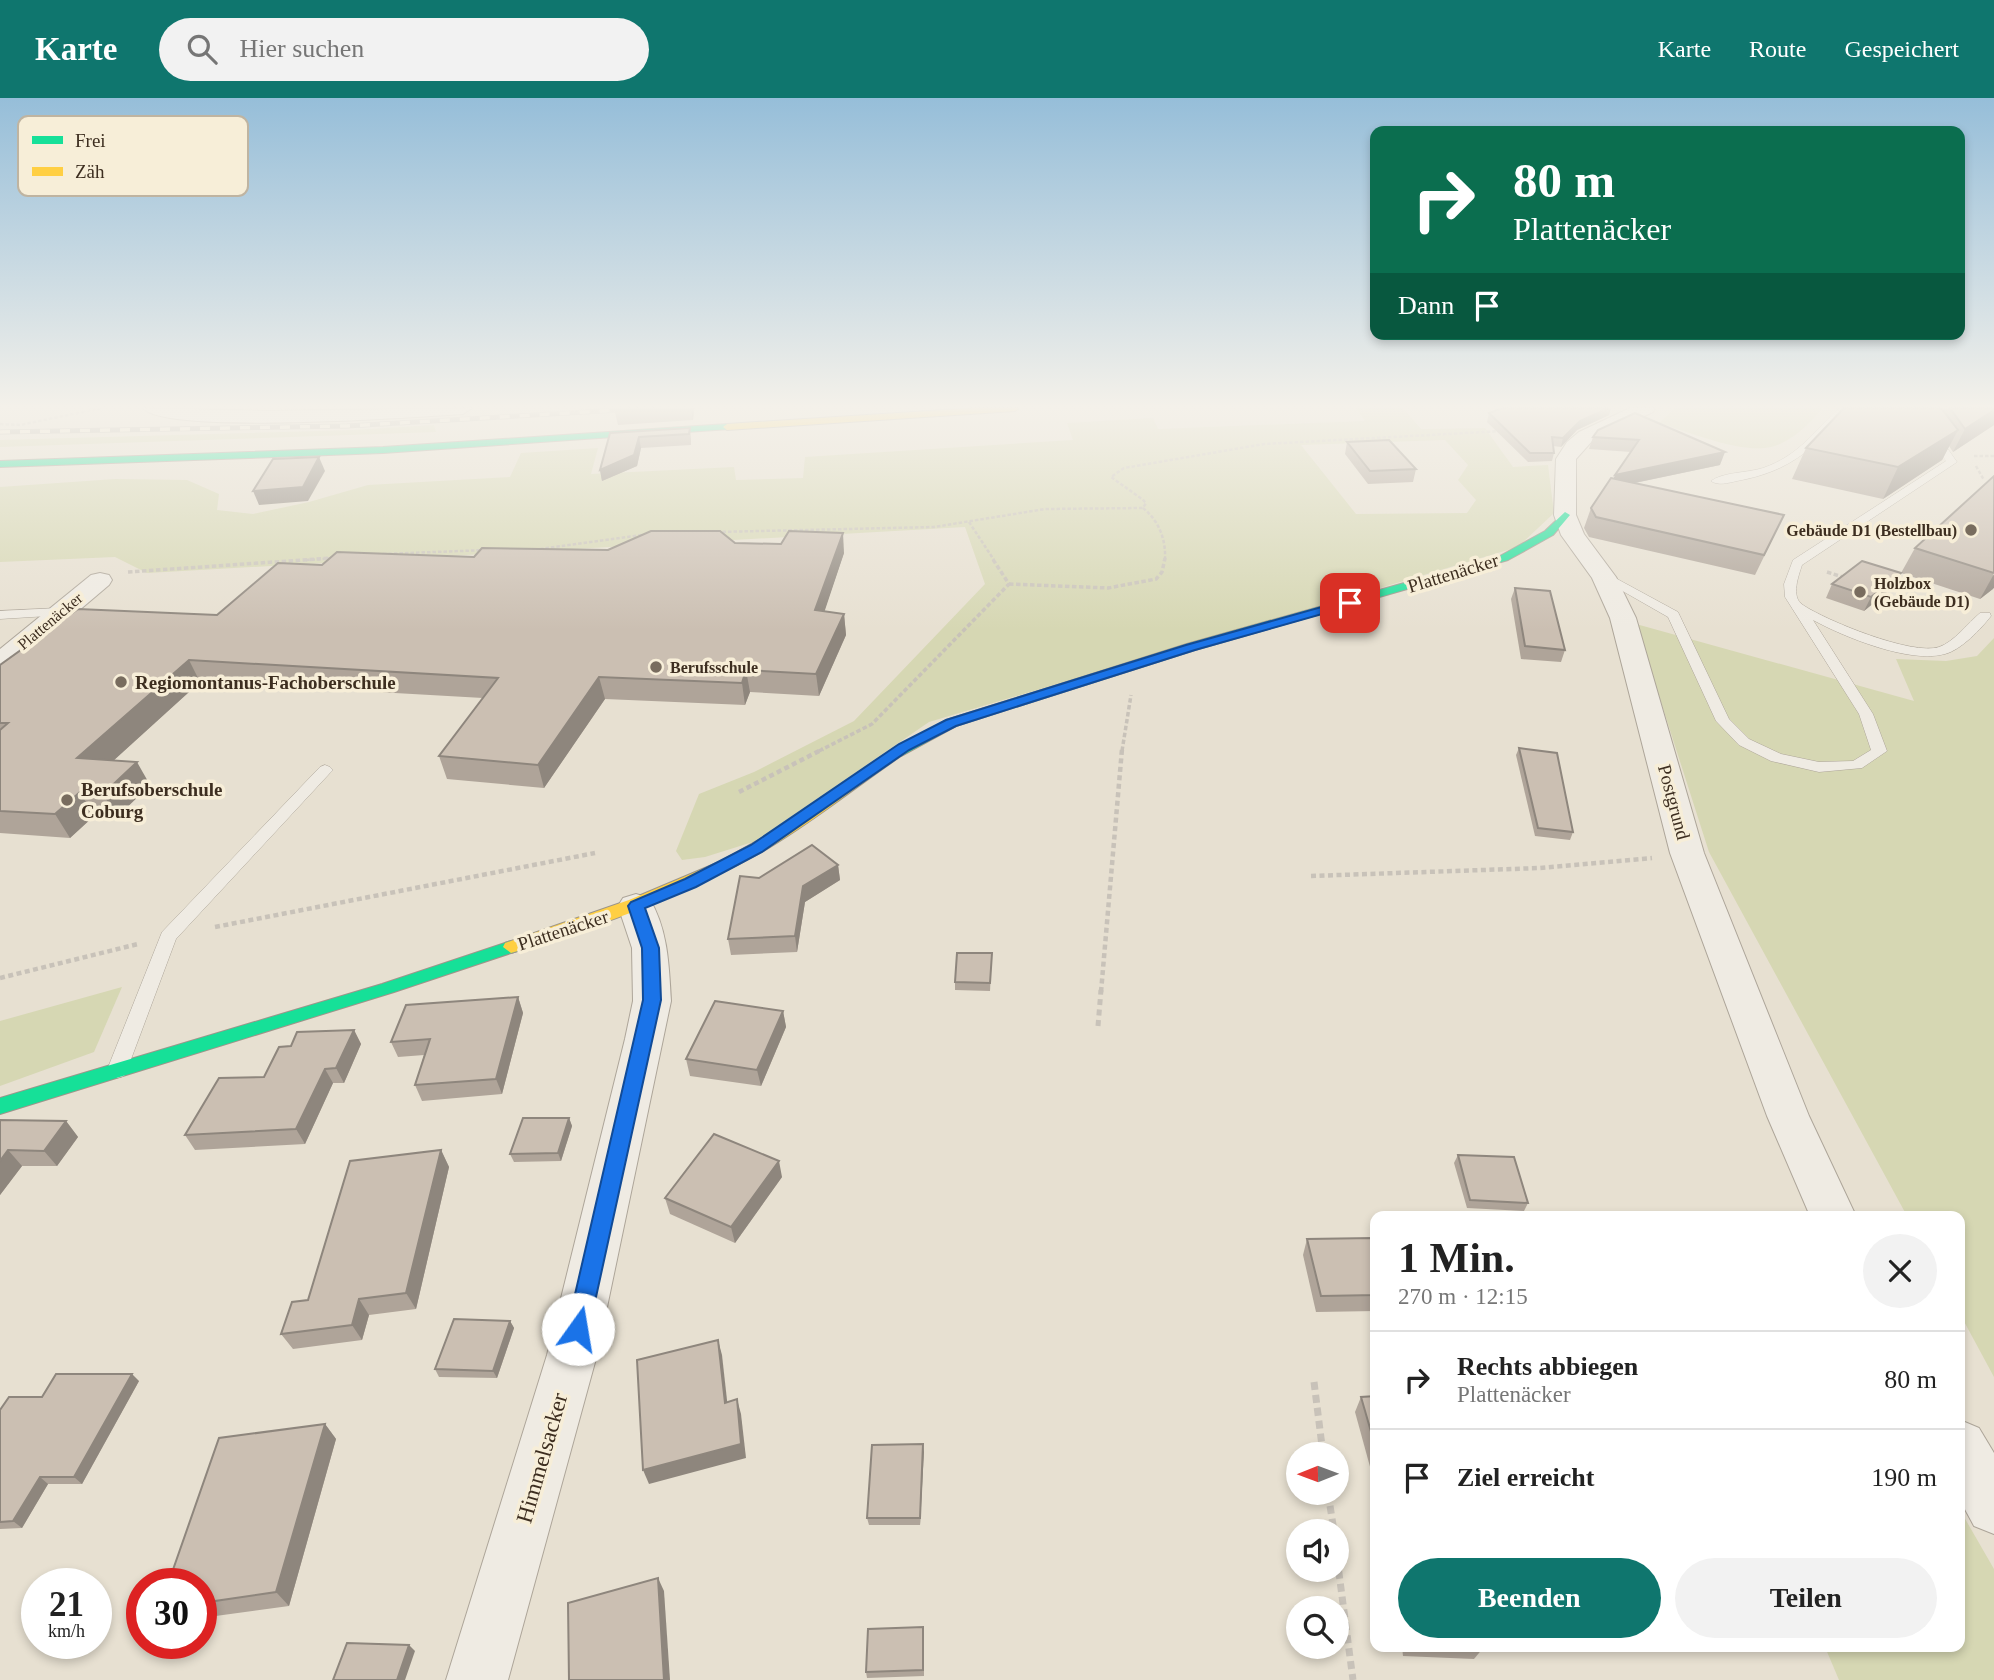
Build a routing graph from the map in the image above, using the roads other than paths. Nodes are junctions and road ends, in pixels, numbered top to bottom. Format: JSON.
{"nodes":[{"id":1,"x":1566,"y":482,"type":"edge"},
{"id":2,"x":1922,"y":482,"type":"edge"},
{"id":3,"x":1565,"y":515,"type":"junction"},
{"id":4,"x":1604,"y":577,"type":"junction"},
{"id":5,"x":100,"y":580,"type":"road end"},
{"id":6,"x":1791,"y":597,"type":"junction"},
{"id":7,"x":59,"y":612,"type":"junction"},
{"id":8,"x":1971,"y":612,"type":"dead end"},
{"id":9,"x":0,"y":615,"type":"edge"},
{"id":10,"x":0,"y":663,"type":"edge"},
{"id":11,"x":325,"y":770,"type":"dead end"},
{"id":12,"x":636,"y":906,"type":"junction"},
{"id":13,"x":117,"y":1070,"type":"junction"},
{"id":14,"x":0,"y":1106,"type":"edge"},
{"id":15,"x":1831,"y":1211,"type":"edge"},
{"id":16,"x":1965,"y":1456,"type":"edge"},
{"id":17,"x":1994,"y":1506,"type":"edge"},
{"id":18,"x":477,"y":1680,"type":"edge"}],
"edges":[{"from":1,"to":3,"type":"street","name":"Postgrund"},
{"from":2,"to":6,"type":"lane"},
{"from":3,"to":4,"type":"street","name":"Postgrund"},
{"from":3,"to":12,"type":"main road","name":"Plattenäcker"},
{"from":4,"to":6,"type":"lane"},
{"from":4,"to":15,"type":"street","name":"Postgrund"},
{"from":5,"to":7,"type":"street","name":"Plattenäcker"},
{"from":6,"to":8,"type":"lane"},
{"from":7,"to":9,"type":"lane"},
{"from":7,"to":10,"type":"street","name":"Plattenäcker"},
{"from":11,"to":13,"type":"lane"},
{"from":12,"to":13,"type":"main road","name":"Plattenäcker"},
{"from":12,"to":18,"type":"street","name":"Himmelsacker"},
{"from":13,"to":14,"type":"main road","name":"Plattenäcker"},
{"from":16,"to":17,"type":"street"}]}
